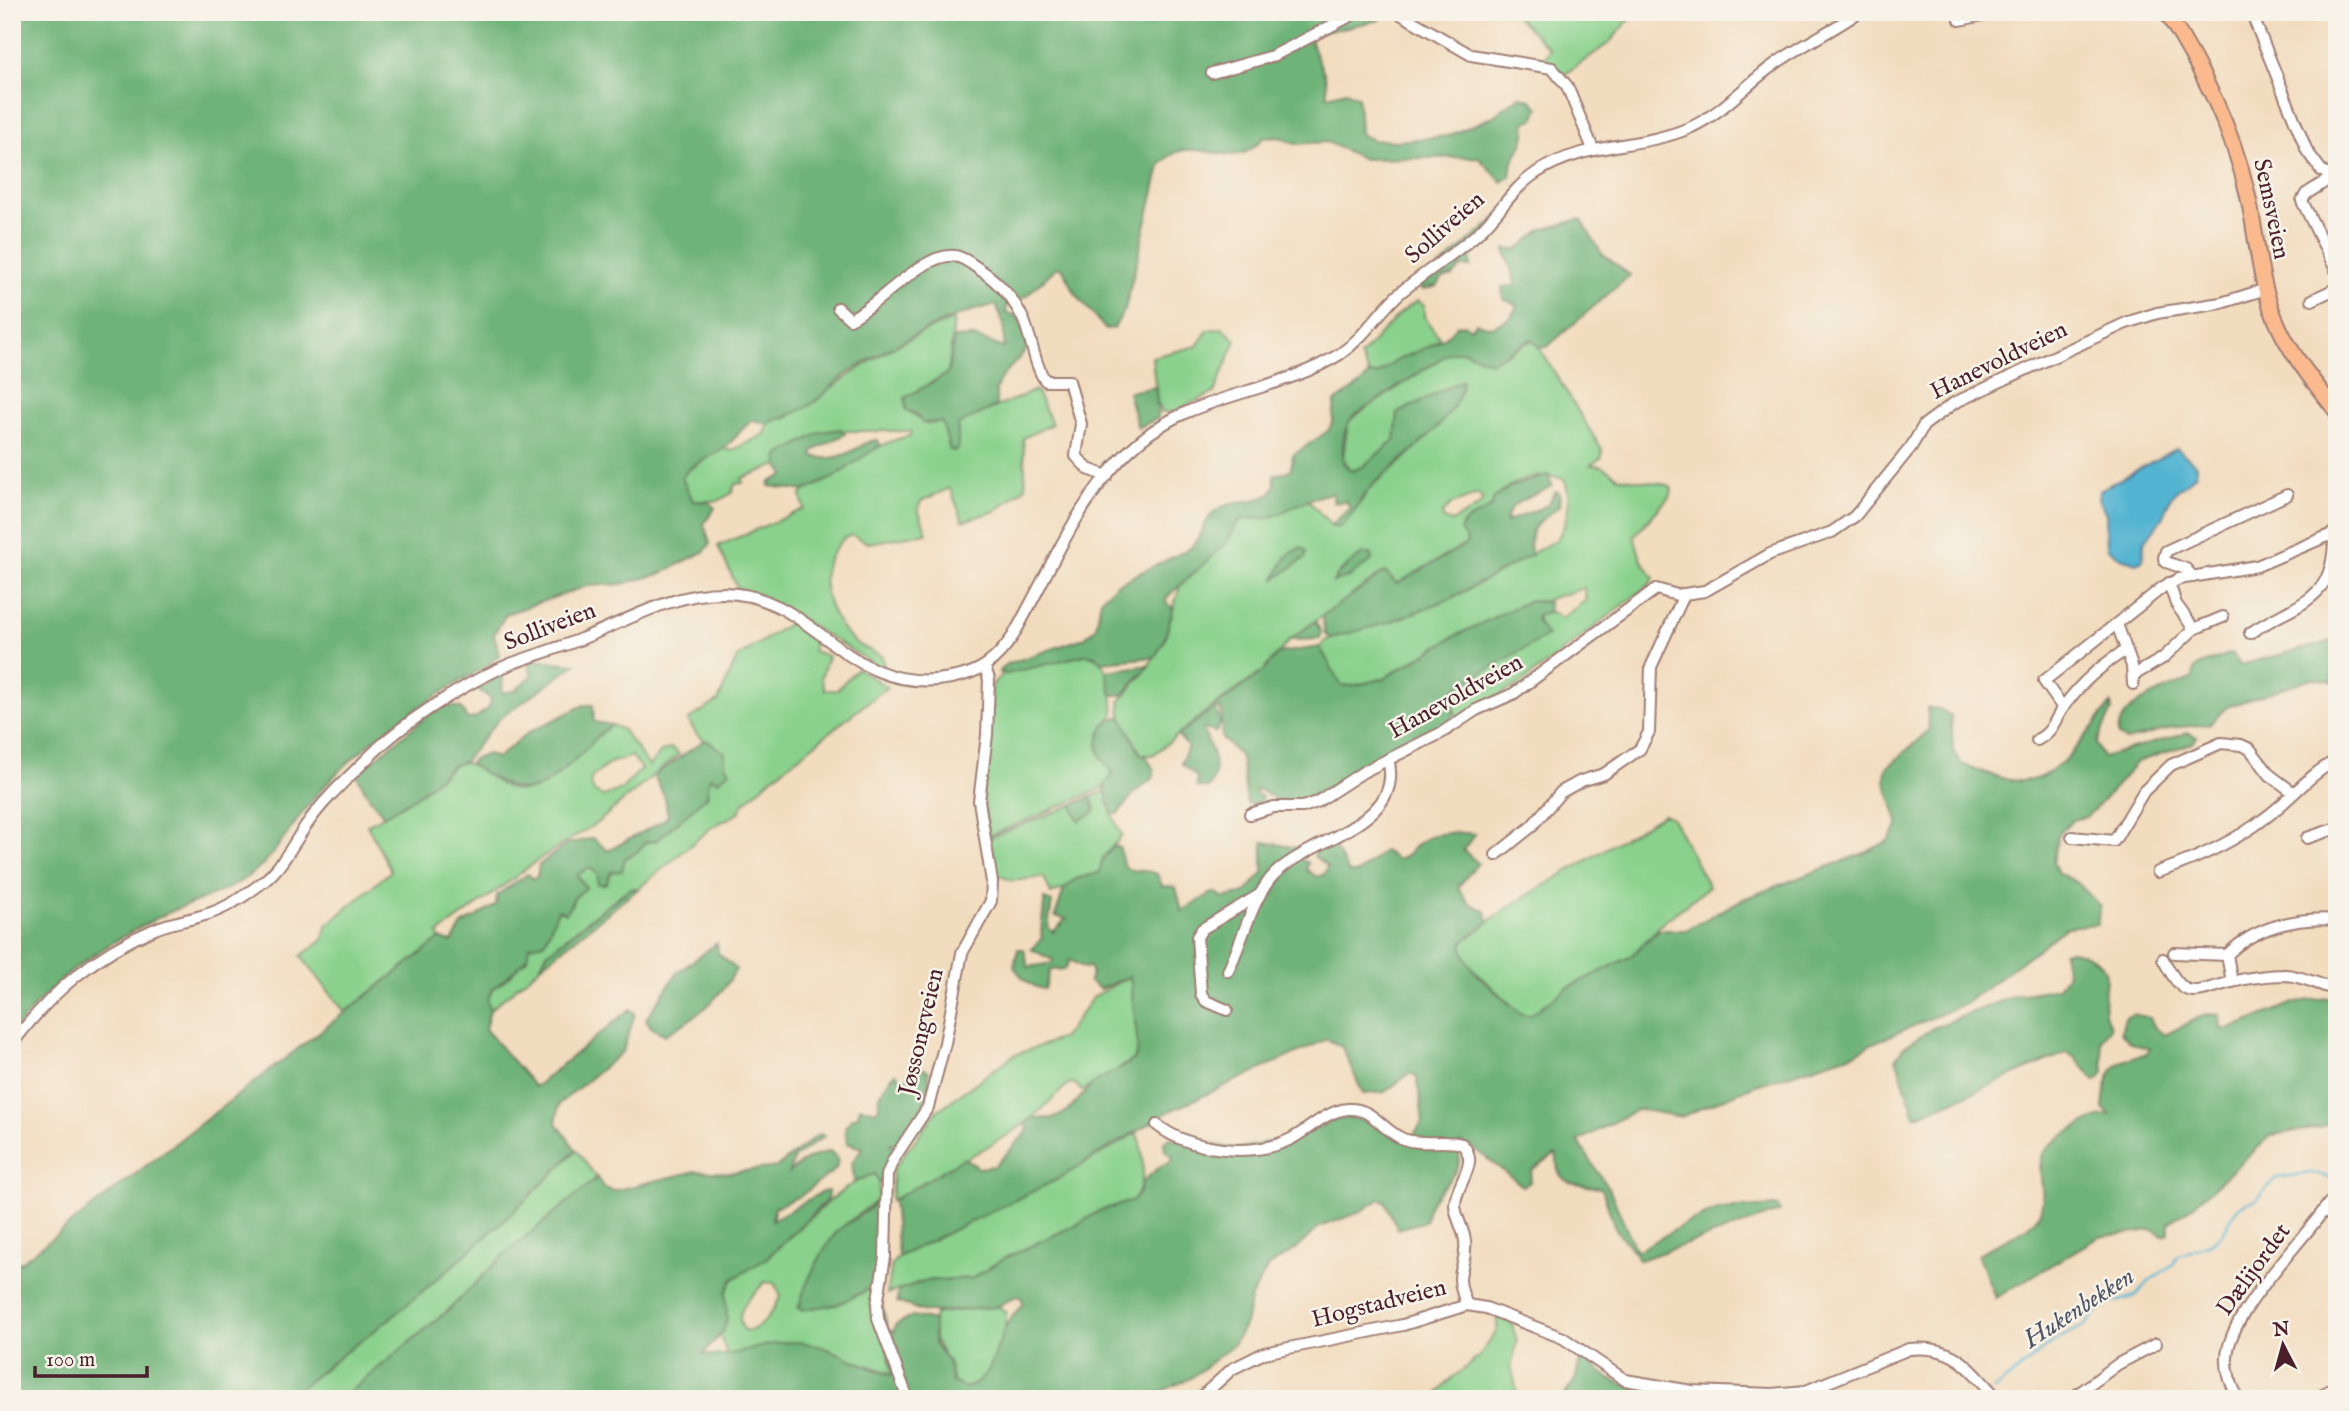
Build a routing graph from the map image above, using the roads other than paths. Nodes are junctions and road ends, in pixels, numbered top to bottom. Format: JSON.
{"nodes":[{"id":1,"x":1358,"y":12,"type":"edge"},
{"id":2,"x":1397,"y":12,"type":"edge"},
{"id":3,"x":1859,"y":12,"type":"edge"},
{"id":4,"x":1996,"y":12,"type":"edge"},
{"id":5,"x":2166,"y":12,"type":"edge"},
{"id":6,"x":2251,"y":12,"type":"edge"},
{"id":7,"x":1960,"y":20,"type":"dead end"},
{"id":8,"x":1212,"y":73,"type":"dead end"},
{"id":9,"x":1593,"y":149,"type":"junction"},
{"id":10,"x":2334,"y":179,"type":"edge"},
{"id":11,"x":2337,"y":272,"type":"edge"},
{"id":12,"x":2337,"y":288,"type":"edge"},
{"id":13,"x":2266,"y":289,"type":"junction"},
{"id":14,"x":2312,"y":300,"type":"dead end"},
{"id":15,"x":838,"y":308,"type":"dead end"},
{"id":16,"x":2337,"y":412,"type":"edge"},
{"id":17,"x":1107,"y":476,"type":"junction"},
{"id":18,"x":2287,"y":495,"type":"dead end"},
{"id":19,"x":2335,"y":532,"type":"edge"},
{"id":20,"x":2193,"y":577,"type":"junction"},
{"id":21,"x":2169,"y":583,"type":"junction"},
{"id":22,"x":1684,"y":596,"type":"junction"},
{"id":23,"x":2223,"y":617,"type":"dead end"},
{"id":24,"x":2117,"y":624,"type":"junction"},
{"id":25,"x":2194,"y":629,"type":"junction"},
{"id":26,"x":2249,"y":633,"type":"dead end"},
{"id":27,"x":2126,"y":650,"type":"junction"},
{"id":28,"x":985,"y":668,"type":"junction"},
{"id":29,"x":2063,"y":708,"type":"junction"},
{"id":30,"x":2037,"y":740,"type":"dead end"},
{"id":31,"x":1388,"y":759,"type":"junction"},
{"id":32,"x":2337,"y":760,"type":"edge"},
{"id":33,"x":2294,"y":793,"type":"junction"},
{"id":34,"x":1250,"y":814,"type":"dead end"},
{"id":35,"x":2337,"y":828,"type":"edge"},
{"id":36,"x":2072,"y":837,"type":"dead end"},
{"id":37,"x":2307,"y":838,"type":"dead end"},
{"id":38,"x":1496,"y":855,"type":"dead end"},
{"id":39,"x":2158,"y":872,"type":"dead end"},
{"id":40,"x":1259,"y":895,"type":"junction"},
{"id":41,"x":2337,"y":920,"type":"edge"},
{"id":42,"x":2174,"y":953,"type":"dead end"},
{"id":43,"x":2227,"y":955,"type":"junction"},
{"id":44,"x":2163,"y":959,"type":"dead end"},
{"id":45,"x":1227,"y":971,"type":"dead end"},
{"id":46,"x":2232,"y":982,"type":"junction"},
{"id":47,"x":2337,"y":990,"type":"edge"},
{"id":48,"x":1227,"y":1010,"type":"dead end"},
{"id":49,"x":12,"y":1044,"type":"edge"},
{"id":50,"x":1157,"y":1125,"type":"dead end"},
{"id":51,"x":2337,"y":1219,"type":"edge"},
{"id":52,"x":1467,"y":1305,"type":"junction"},
{"id":53,"x":2156,"y":1344,"type":"dead end"},
{"id":54,"x":2337,"y":1385,"type":"edge"},
{"id":55,"x":1994,"y":1394,"type":"edge"},
{"id":56,"x":908,"y":1399,"type":"edge"},
{"id":57,"x":1199,"y":1399,"type":"edge"},
{"id":58,"x":2071,"y":1399,"type":"edge"},
{"id":59,"x":2239,"y":1399,"type":"edge"},
{"id":60,"x":2317,"y":1399,"type":"edge"}],
"edges":[{"from":1,"to":8,"type":"street"},
{"from":2,"to":9,"type":"street"},
{"from":3,"to":9,"type":"street","name":"Solliveien"},
{"from":4,"to":7,"type":"street"},
{"from":5,"to":13,"type":"main road","name":"Semsveien"},
{"from":6,"to":10,"type":"street"},
{"from":9,"to":17,"type":"street","name":"Solliveien"},
{"from":10,"to":11,"type":"street"},
{"from":12,"to":14,"type":"street"},
{"from":13,"to":16,"type":"main road","name":"Semsveien"},
{"from":13,"to":22,"type":"street","name":"Hanevoldveien"},
{"from":15,"to":17,"type":"street"},
{"from":17,"to":28,"type":"street","name":"Solliveien"},
{"from":18,"to":20,"type":"street"},
{"from":19,"to":20,"type":"street"},
{"from":19,"to":26,"type":"street"},
{"from":20,"to":21,"type":"street"},
{"from":21,"to":24,"type":"street"},
{"from":21,"to":25,"type":"street"},
{"from":22,"to":31,"type":"street","name":"Hanevoldveien"},
{"from":22,"to":38,"type":"street"},
{"from":23,"to":25,"type":"street"},
{"from":24,"to":27,"type":"street"},
{"from":24,"to":29,"type":"street"},
{"from":25,"to":27,"type":"street"},
{"from":27,"to":29,"type":"street"},
{"from":28,"to":49,"type":"street","name":"Solliveien"},
{"from":28,"to":56,"type":"street","name":"Jøssongveien"},
{"from":29,"to":30,"type":"street"},
{"from":31,"to":34,"type":"street","name":"Hanevoldveien"},
{"from":31,"to":40,"type":"street","name":"Hanevoldveien"},
{"from":32,"to":33,"type":"street"},
{"from":33,"to":36,"type":"street"},
{"from":33,"to":39,"type":"street"},
{"from":35,"to":37,"type":"street"},
{"from":40,"to":45,"type":"street","name":"Hanevoldveien"},
{"from":40,"to":48,"type":"street","name":"Hanevoldveien"},
{"from":41,"to":43,"type":"street"},
{"from":42,"to":43,"type":"street"},
{"from":43,"to":46,"type":"street"},
{"from":44,"to":46,"type":"street"},
{"from":46,"to":47,"type":"street"},
{"from":50,"to":52,"type":"street"},
{"from":51,"to":59,"type":"street","name":"Dælijordet"},
{"from":52,"to":55,"type":"street","name":"Hogstadveien"},
{"from":52,"to":57,"type":"street","name":"Hogstadveien"},
{"from":53,"to":58,"type":"street"},
{"from":54,"to":60,"type":"street"}]}
